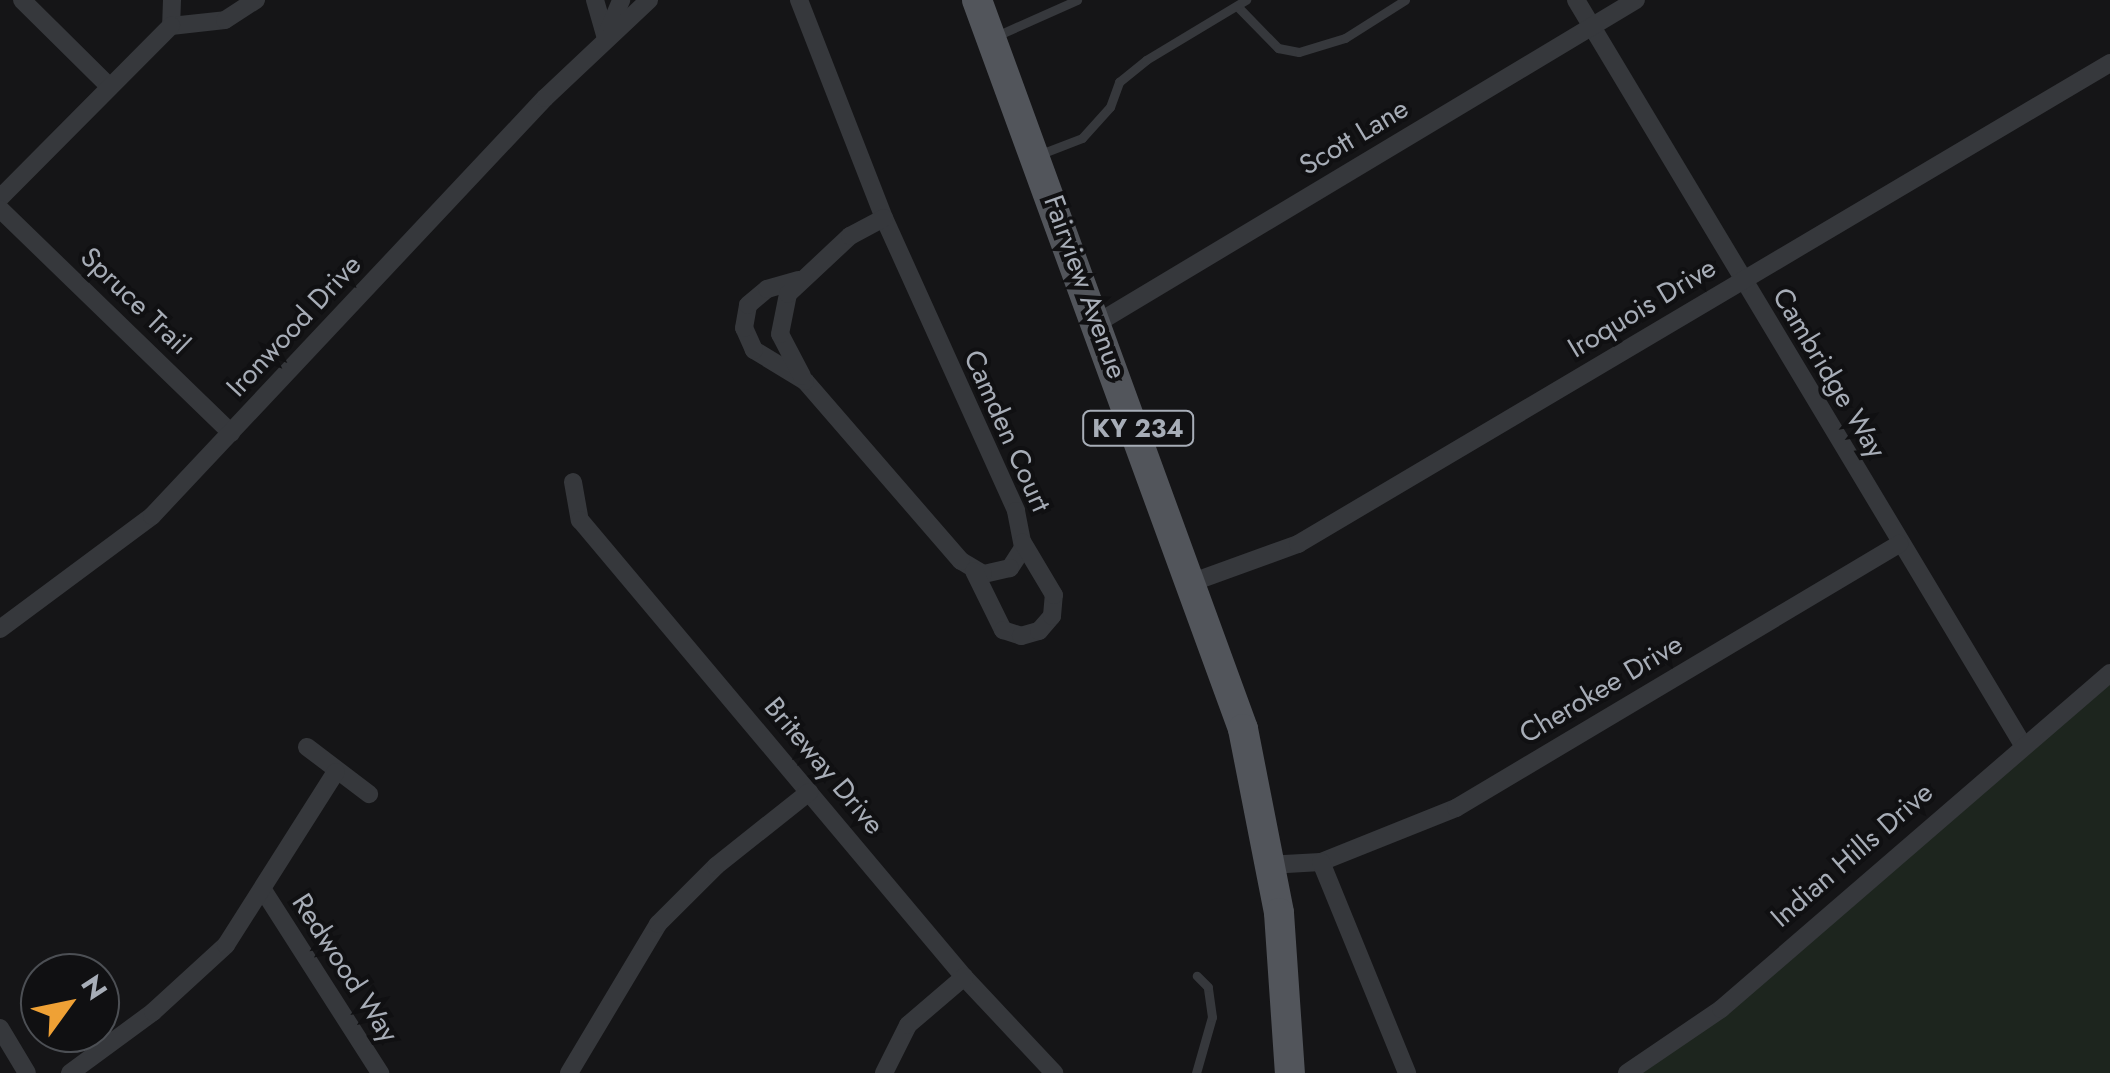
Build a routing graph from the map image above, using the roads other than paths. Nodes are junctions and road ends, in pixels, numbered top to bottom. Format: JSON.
{"nodes":[{"id":1,"x":22,"y":0,"type":"edge"},
{"id":2,"x":172,"y":0,"type":"edge"},
{"id":3,"x":256,"y":0,"type":"edge"},
{"id":4,"x":595,"y":0,"type":"edge"},
{"id":5,"x":621,"y":0,"type":"edge"},
{"id":6,"x":649,"y":0,"type":"edge"},
{"id":7,"x":799,"y":0,"type":"edge"},
{"id":8,"x":977,"y":0,"type":"edge"},
{"id":9,"x":1078,"y":0,"type":"edge"},
{"id":10,"x":1405,"y":0,"type":"edge"},
{"id":11,"x":1576,"y":0,"type":"edge"},
{"id":12,"x":1636,"y":0,"type":"edge"},
{"id":13,"x":1242,"y":3,"type":"edge"},
{"id":14,"x":171,"y":26,"type":"junction"},
{"id":15,"x":1592,"y":27,"type":"junction"},
{"id":16,"x":606,"y":36,"type":"junction"},
{"id":17,"x":992,"y":38,"type":"junction"},
{"id":18,"x":2110,"y":63,"type":"edge"},
{"id":19,"x":109,"y":86,"type":"junction"},
{"id":20,"x":1036,"y":156,"type":"junction"},
{"id":21,"x":0,"y":198,"type":"edge"},
{"id":22,"x":0,"y":208,"type":"edge"},
{"id":23,"x":884,"y":218,"type":"junction"},
{"id":24,"x":799,"y":280,"type":"junction"},
{"id":25,"x":1742,"y":281,"type":"junction"},
{"id":26,"x":1099,"y":322,"type":"junction"},
{"id":27,"x":806,"y":380,"type":"junction"},
{"id":28,"x":230,"y":433,"type":"junction"},
{"id":29,"x":573,"y":482,"type":"dead end"},
{"id":30,"x":1023,"y":542,"type":"junction"},
{"id":31,"x":1899,"y":544,"type":"junction"},
{"id":32,"x":974,"y":571,"type":"junction"},
{"id":33,"x":1194,"y":582,"type":"junction"},
{"id":34,"x":0,"y":629,"type":"edge"},
{"id":35,"x":2110,"y":672,"type":"edge"},
{"id":36,"x":2023,"y":745,"type":"junction"},
{"id":37,"x":308,"y":747,"type":"dead end"},
{"id":38,"x":336,"y":772,"type":"junction"},
{"id":39,"x":809,"y":792,"type":"junction"},
{"id":40,"x":369,"y":794,"type":"dead end"},
{"id":41,"x":1321,"y":862,"type":"junction"},
{"id":42,"x":1268,"y":865,"type":"junction"},
{"id":43,"x":265,"y":893,"type":"junction"},
{"id":44,"x":1196,"y":976,"type":"dead end"},
{"id":45,"x":964,"y":977,"type":"junction"},
{"id":46,"x":0,"y":1028,"type":"edge"},
{"id":47,"x":28,"y":1073,"type":"edge"},
{"id":48,"x":70,"y":1073,"type":"edge"},
{"id":49,"x":380,"y":1073,"type":"edge"},
{"id":50,"x":569,"y":1073,"type":"edge"},
{"id":51,"x":884,"y":1073,"type":"edge"},
{"id":52,"x":1054,"y":1073,"type":"edge"},
{"id":53,"x":1196,"y":1073,"type":"edge"},
{"id":54,"x":1290,"y":1073,"type":"edge"},
{"id":55,"x":1407,"y":1073,"type":"edge"},
{"id":56,"x":1627,"y":1073,"type":"edge"}],
"edges":[{"from":1,"to":19,"type":"street"},
{"from":2,"to":14,"type":"street"},
{"from":3,"to":14,"type":"street"},
{"from":4,"to":16,"type":"street"},
{"from":5,"to":16,"type":"street","name":"Ironwood Drive"},
{"from":6,"to":16,"type":"street","name":"Ironwood Drive"},
{"from":7,"to":23,"type":"street","name":"Camden Court"},
{"from":8,"to":17,"type":"main road","name":"Fairview Avenue","number":"KY 234"},
{"from":9,"to":17,"type":"lane"},
{"from":10,"to":13,"type":"lane"},
{"from":11,"to":15,"type":"street","name":"Cambridge Way"},
{"from":12,"to":15,"type":"street","name":"Scott Lane"},
{"from":13,"to":20,"type":"lane"},
{"from":14,"to":19,"type":"street"},
{"from":15,"to":25,"type":"street","name":"Cambridge Way"},
{"from":15,"to":26,"type":"street","name":"Scott Lane"},
{"from":16,"to":28,"type":"street","name":"Ironwood Drive"},
{"from":17,"to":20,"type":"main road","name":"Fairview Avenue","number":"KY 234"},
{"from":18,"to":25,"type":"street","name":"Iroquois Drive"},
{"from":19,"to":21,"type":"street"},
{"from":20,"to":26,"type":"main road","name":"Fairview Avenue","number":"KY 234"},
{"from":22,"to":28,"type":"street","name":"Spruce Trail"},
{"from":23,"to":24,"type":"street"},
{"from":23,"to":30,"type":"street","name":"Camden Court"},
{"from":24,"to":27,"type":"street"},
{"from":24,"to":27,"type":"street"},
{"from":25,"to":31,"type":"street","name":"Cambridge Way"},
{"from":25,"to":33,"type":"street","name":"Iroquois Drive"},
{"from":26,"to":33,"type":"main road","name":"Fairview Avenue","number":"KY 234"},
{"from":27,"to":32,"type":"street"},
{"from":28,"to":34,"type":"street","name":"Ironwood Drive"},
{"from":29,"to":39,"type":"street","name":"Briteway Drive"},
{"from":30,"to":32,"type":"street","name":"Camden Court"},
{"from":30,"to":32,"type":"street"},
{"from":31,"to":36,"type":"street","name":"Cambridge Way"},
{"from":31,"to":41,"type":"street","name":"Cherokee Drive"},
{"from":33,"to":42,"type":"main road","name":"Fairview Avenue","number":"KY 234"},
{"from":35,"to":36,"type":"street","name":"Indian Hills Drive"},
{"from":36,"to":56,"type":"street","name":"Indian Hills Drive"},
{"from":37,"to":38,"type":"street"},
{"from":38,"to":40,"type":"street"},
{"from":38,"to":43,"type":"street"},
{"from":39,"to":45,"type":"street","name":"Briteway Drive"},
{"from":39,"to":50,"type":"street"},
{"from":41,"to":42,"type":"street","name":"Cherokee Drive"},
{"from":41,"to":55,"type":"street"},
{"from":42,"to":54,"type":"main road","number":"KY 234"},
{"from":43,"to":48,"type":"street"},
{"from":43,"to":49,"type":"street","name":"Redwood Way"},
{"from":44,"to":53,"type":"lane"},
{"from":45,"to":51,"type":"street"},
{"from":45,"to":52,"type":"street","name":"Briteway Drive"},
{"from":46,"to":47,"type":"street"}]}
